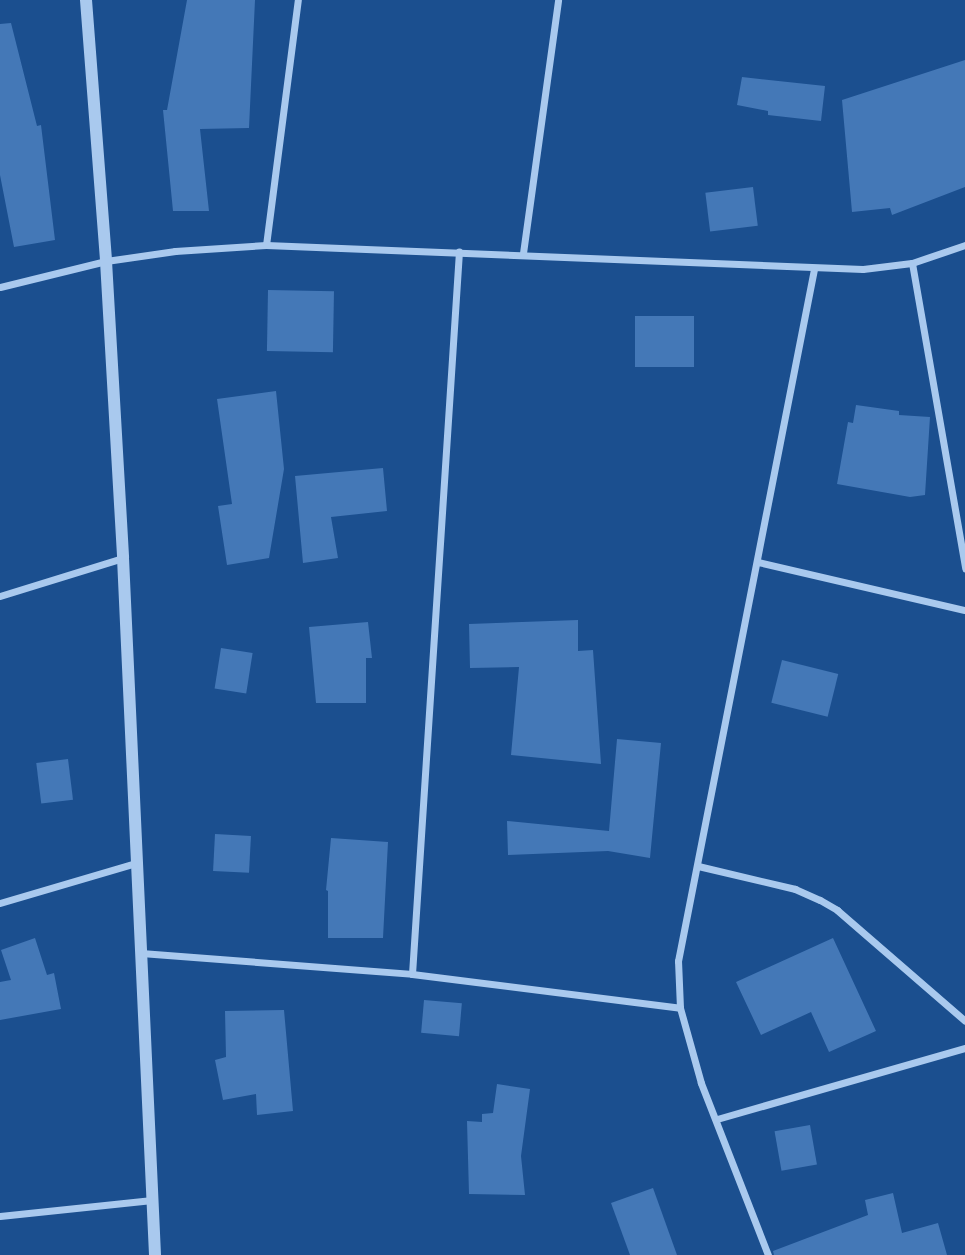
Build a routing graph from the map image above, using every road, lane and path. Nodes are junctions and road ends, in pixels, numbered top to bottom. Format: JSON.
{"nodes":[{"id":1,"x":86,"y":0,"type":"edge"},
{"id":2,"x":298,"y":0,"type":"edge"},
{"id":3,"x":558,"y":0,"type":"edge"},
{"id":4,"x":265,"y":245,"type":"junction"},
{"id":5,"x":965,"y":245,"type":"edge"},
{"id":6,"x":458,"y":251,"type":"junction"},
{"id":7,"x":523,"y":253,"type":"junction"},
{"id":8,"x":106,"y":261,"type":"junction"},
{"id":9,"x":912,"y":263,"type":"junction"},
{"id":10,"x":814,"y":269,"type":"junction"},
{"id":11,"x":0,"y":287,"type":"edge"},
{"id":12,"x":123,"y":558,"type":"junction"},
{"id":13,"x":758,"y":562,"type":"junction"},
{"id":14,"x":965,"y":568,"type":"edge"},
{"id":15,"x":0,"y":596,"type":"edge"},
{"id":16,"x":965,"y":610,"type":"edge"},
{"id":17,"x":136,"y":863,"type":"junction"},
{"id":18,"x":698,"y":866,"type":"junction"},
{"id":19,"x":0,"y":903,"type":"edge"},
{"id":20,"x":141,"y":953,"type":"junction"},
{"id":21,"x":412,"y":974,"type":"junction"},
{"id":22,"x":680,"y":1008,"type":"junction"},
{"id":23,"x":965,"y":1021,"type":"edge"},
{"id":24,"x":965,"y":1048,"type":"edge"},
{"id":25,"x":716,"y":1119,"type":"junction"},
{"id":26,"x":152,"y":1200,"type":"junction"},
{"id":27,"x":0,"y":1216,"type":"edge"},
{"id":28,"x":155,"y":1255,"type":"edge"},
{"id":29,"x":768,"y":1255,"type":"edge"}],
"edges":[{"from":1,"to":8,"type":"street"},
{"from":2,"to":4,"type":"street"},
{"from":3,"to":7,"type":"street"},
{"from":4,"to":6,"type":"street"},
{"from":4,"to":8,"type":"street"},
{"from":5,"to":9,"type":"street"},
{"from":6,"to":7,"type":"street"},
{"from":6,"to":21,"type":"street"},
{"from":7,"to":10,"type":"street"},
{"from":8,"to":11,"type":"street"},
{"from":8,"to":12,"type":"street"},
{"from":9,"to":10,"type":"street"},
{"from":9,"to":14,"type":"street"},
{"from":10,"to":13,"type":"street"},
{"from":12,"to":15,"type":"street"},
{"from":12,"to":17,"type":"street"},
{"from":13,"to":16,"type":"street"},
{"from":13,"to":18,"type":"street"},
{"from":17,"to":19,"type":"street"},
{"from":17,"to":20,"type":"street"},
{"from":18,"to":22,"type":"street"},
{"from":18,"to":23,"type":"street"},
{"from":20,"to":21,"type":"street"},
{"from":20,"to":26,"type":"street"},
{"from":21,"to":22,"type":"street"},
{"from":22,"to":25,"type":"street"},
{"from":24,"to":25,"type":"street"},
{"from":25,"to":29,"type":"street"},
{"from":26,"to":27,"type":"street"},
{"from":26,"to":28,"type":"street"}]}
